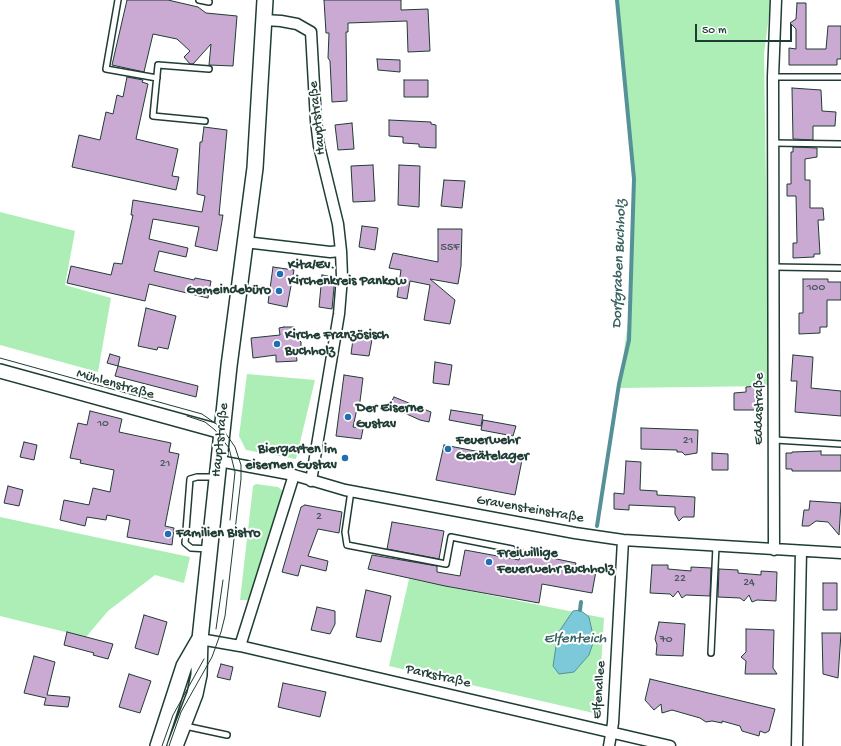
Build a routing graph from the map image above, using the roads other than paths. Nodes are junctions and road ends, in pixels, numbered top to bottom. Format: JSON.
{"nodes":[{"id":1,"x":118,"y":0,"type":"edge"},
{"id":2,"x":199,"y":0,"type":"edge"},
{"id":3,"x":265,"y":0,"type":"edge"},
{"id":4,"x":776,"y":0,"type":"edge"},
{"id":5,"x":209,"y":2,"type":"dead end"},
{"id":6,"x":264,"y":20,"type":"junction"},
{"id":7,"x":209,"y":69,"type":"dead end"},
{"id":8,"x":773,"y":77,"type":"junction"},
{"id":9,"x":841,"y":77,"type":"edge"},
{"id":10,"x":157,"y":78,"type":"junction"},
{"id":11,"x":205,"y":121,"type":"dead end"},
{"id":12,"x":773,"y":143,"type":"junction"},
{"id":13,"x":841,"y":144,"type":"edge"},
{"id":14,"x":245,"y":242,"type":"junction"},
{"id":15,"x":340,"y":251,"type":"junction"},
{"id":16,"x":773,"y":267,"type":"junction"},
{"id":17,"x":841,"y":268,"type":"edge"},
{"id":18,"x":0,"y":371,"type":"edge"},
{"id":19,"x":222,"y":432,"type":"junction"},
{"id":20,"x":775,"y":440,"type":"junction"},
{"id":21,"x":841,"y":444,"type":"edge"},
{"id":22,"x":219,"y":460,"type":"junction"},
{"id":23,"x":294,"y":475,"type":"junction"},
{"id":24,"x":217,"y":477,"type":"junction"},
{"id":25,"x":311,"y":481,"type":"junction"},
{"id":26,"x":351,"y":491,"type":"junction"},
{"id":27,"x":623,"y":540,"type":"junction"},
{"id":28,"x":716,"y":546,"type":"junction"},
{"id":29,"x":210,"y":549,"type":"junction"},
{"id":30,"x":512,"y":549,"type":"dead end"},
{"id":31,"x":774,"y":550,"type":"junction"},
{"id":32,"x":801,"y":551,"type":"junction"},
{"id":33,"x":841,"y":553,"type":"edge"},
{"id":34,"x":200,"y":639,"type":"junction"},
{"id":35,"x":240,"y":646,"type":"junction"},
{"id":36,"x":711,"y":653,"type":"dead end"},
{"id":37,"x":183,"y":725,"type":"junction"},
{"id":38,"x":612,"y":732,"type":"junction"},
{"id":39,"x":227,"y":735,"type":"dead end"},
{"id":40,"x":158,"y":746,"type":"edge"},
{"id":41,"x":175,"y":746,"type":"edge"},
{"id":42,"x":609,"y":746,"type":"edge"},
{"id":43,"x":670,"y":746,"type":"edge"},
{"id":44,"x":797,"y":746,"type":"edge"}],
"edges":[{"from":1,"to":10,"type":"lane"},
{"from":2,"to":5,"type":"lane"},
{"from":3,"to":6,"type":"main road","name":"Hauptstraße"},
{"from":4,"to":8,"type":"street","name":"Eddastraße"},
{"from":6,"to":14,"type":"main road","name":"Hauptstraße"},
{"from":6,"to":15,"type":"street","name":"Hauptstraße"},
{"from":7,"to":10,"type":"lane"},
{"from":8,"to":9,"type":"lane"},
{"from":8,"to":12,"type":"street","name":"Eddastraße"},
{"from":10,"to":11,"type":"lane"},
{"from":12,"to":13,"type":"lane"},
{"from":12,"to":16,"type":"street","name":"Eddastraße"},
{"from":14,"to":15,"type":"street"},
{"from":14,"to":19,"type":"main road","name":"Hauptstraße"},
{"from":15,"to":25,"type":"street","name":"Hauptstraße"},
{"from":16,"to":17,"type":"lane"},
{"from":16,"to":20,"type":"street","name":"Eddastraße"},
{"from":18,"to":19,"type":"street","name":"Mühlenstraße"},
{"from":19,"to":22,"type":"main road","name":"Hauptstraße"},
{"from":20,"to":21,"type":"lane"},
{"from":20,"to":31,"type":"street","name":"Eddastraße"},
{"from":22,"to":23,"type":"street","name":"Gravensteinstraße"},
{"from":22,"to":24,"type":"main road","name":"Hauptstraße"},
{"from":23,"to":25,"type":"street","name":"Gravensteinstraße"},
{"from":23,"to":35,"type":"street"},
{"from":24,"to":29,"type":"main road","name":"Hauptstraße"},
{"from":24,"to":29,"type":"lane"},
{"from":25,"to":26,"type":"street","name":"Gravensteinstraße"},
{"from":26,"to":27,"type":"street","name":"Gravensteinstraße"},
{"from":26,"to":30,"type":"lane"},
{"from":27,"to":28,"type":"street","name":"Gravensteinstraße"},
{"from":27,"to":38,"type":"street","name":"Elfenallee"},
{"from":28,"to":31,"type":"street","name":"Gravensteinstraße"},
{"from":28,"to":36,"type":"lane"},
{"from":29,"to":34,"type":"main road","name":"Hauptstraße"},
{"from":31,"to":32,"type":"street","name":"Gravensteinstraße"},
{"from":32,"to":33,"type":"street","name":"Gravensteinstraße"},
{"from":32,"to":44,"type":"street"},
{"from":34,"to":35,"type":"street","name":"Parkstraße"},
{"from":34,"to":37,"type":"main road","name":"Hauptstraße"},
{"from":34,"to":40,"type":"main road","name":"Hauptstraße"},
{"from":35,"to":38,"type":"street","name":"Parkstraße"},
{"from":37,"to":39,"type":"lane"},
{"from":37,"to":41,"type":"main road","name":"Hauptstraße"},
{"from":38,"to":42,"type":"street","name":"Elfenallee"},
{"from":38,"to":43,"type":"street","name":"Parkstraße"}]}
